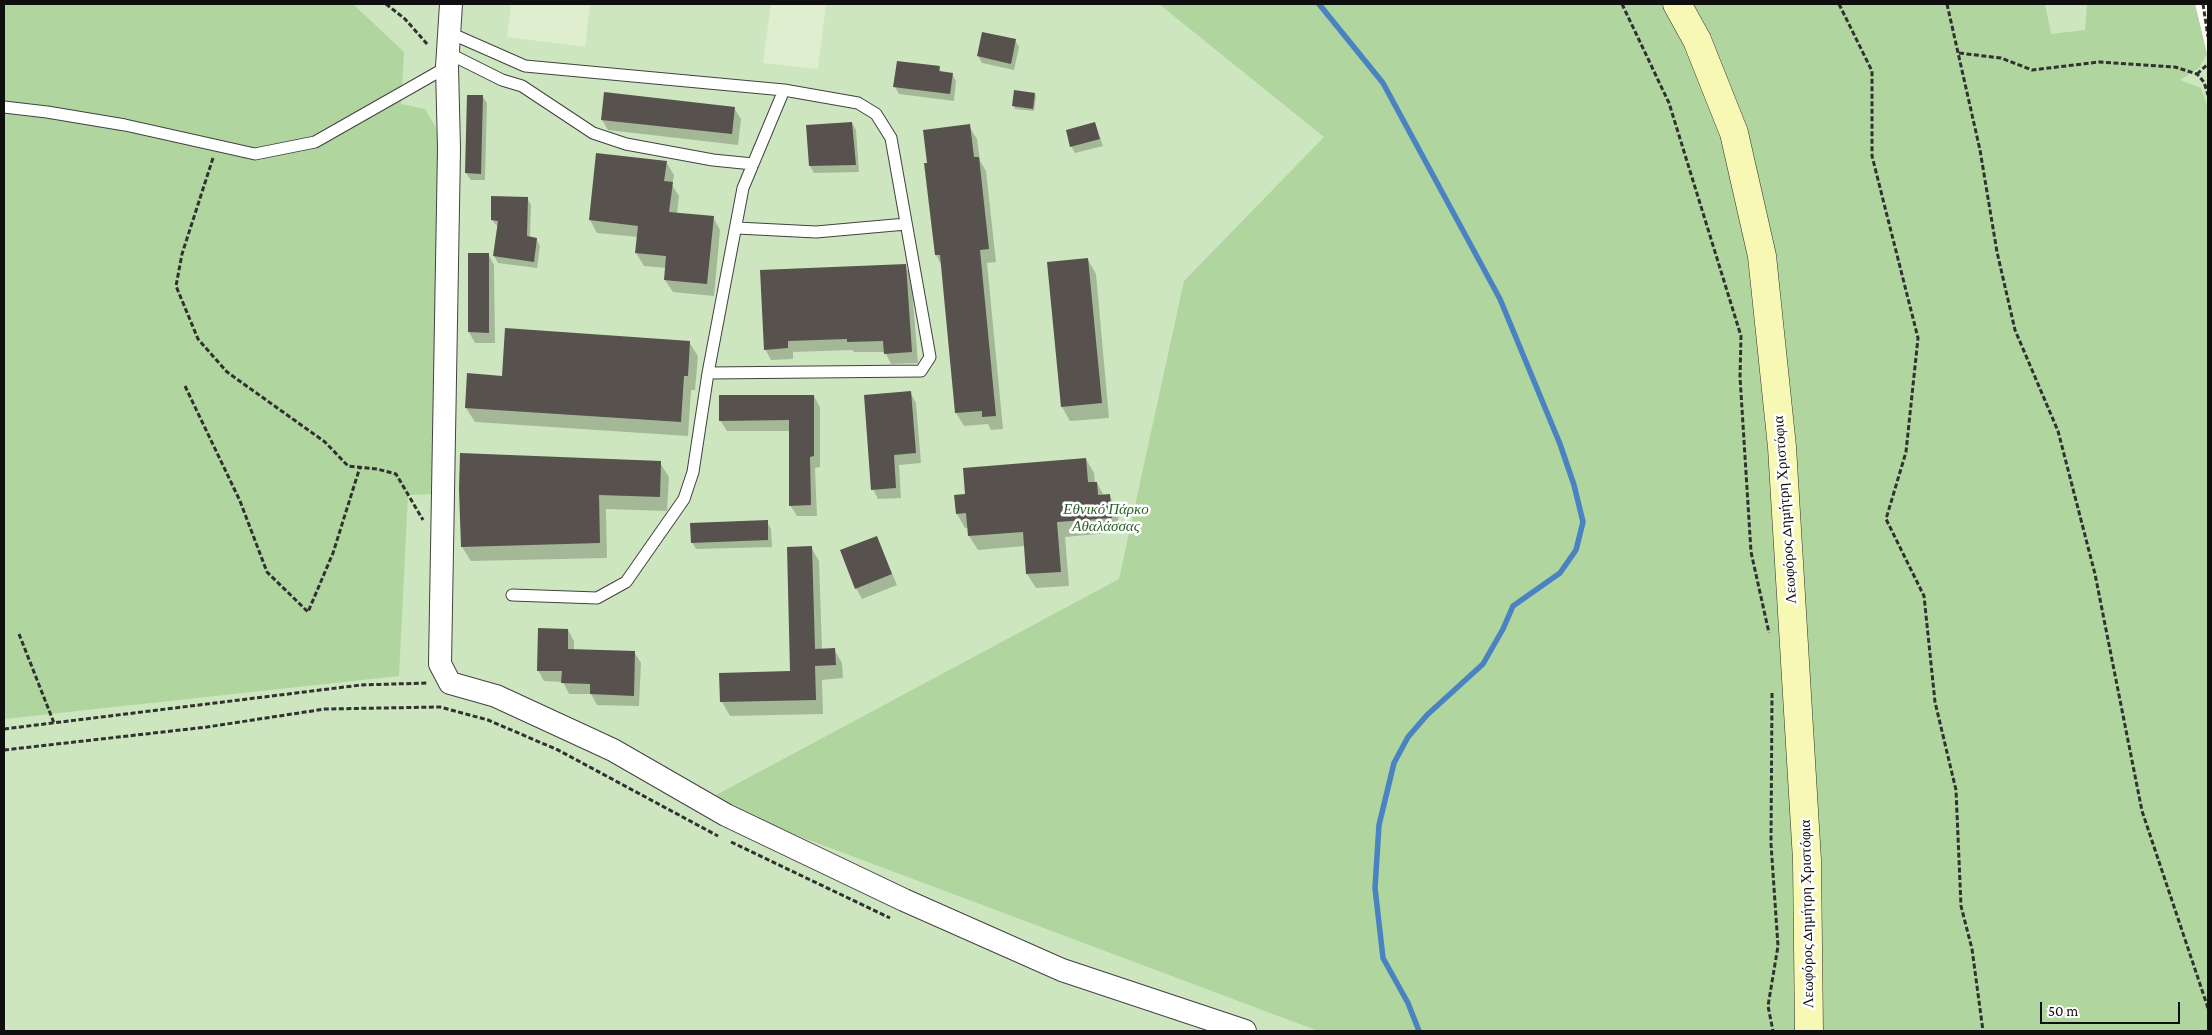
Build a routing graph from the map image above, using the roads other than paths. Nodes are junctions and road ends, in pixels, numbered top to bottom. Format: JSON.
{"nodes":[{"id":1,"x":451,"y":4,"type":"edge"},
{"id":2,"x":1677,"y":4,"type":"edge"},
{"id":3,"x":449,"y":51,"type":"junction"},
{"id":4,"x":525,"y":66,"type":"junction"},
{"id":5,"x":522,"y":86,"type":"junction"},
{"id":6,"x":784,"y":90,"type":"junction"},
{"id":7,"x":4,"y":107,"type":"edge"},
{"id":8,"x":753,"y":164,"type":"junction"},
{"id":9,"x":906,"y":224,"type":"junction"},
{"id":10,"x":737,"y":228,"type":"junction"},
{"id":11,"x":708,"y":373,"type":"junction"},
{"id":12,"x":512,"y":595,"type":"dead end"},
{"id":13,"x":1245,"y":1031,"type":"edge"},
{"id":14,"x":1809,"y":1031,"type":"edge"}],
"edges":[{"from":1,"to":3,"type":"street"},
{"from":2,"to":14,"type":"main road","name":"Λεωφόρος Δημήτρη Χριστόφια"},
{"from":3,"to":4,"type":"lane"},
{"from":3,"to":5,"type":"lane"},
{"from":3,"to":7,"type":"lane"},
{"from":3,"to":13,"type":"street"},
{"from":4,"to":5,"type":"lane"},
{"from":4,"to":6,"type":"lane"},
{"from":5,"to":8,"type":"lane"},
{"from":6,"to":8,"type":"lane"},
{"from":6,"to":9,"type":"lane"},
{"from":8,"to":10,"type":"lane"},
{"from":9,"to":10,"type":"lane"},
{"from":9,"to":11,"type":"lane"},
{"from":10,"to":11,"type":"lane"},
{"from":11,"to":12,"type":"lane"}]}
